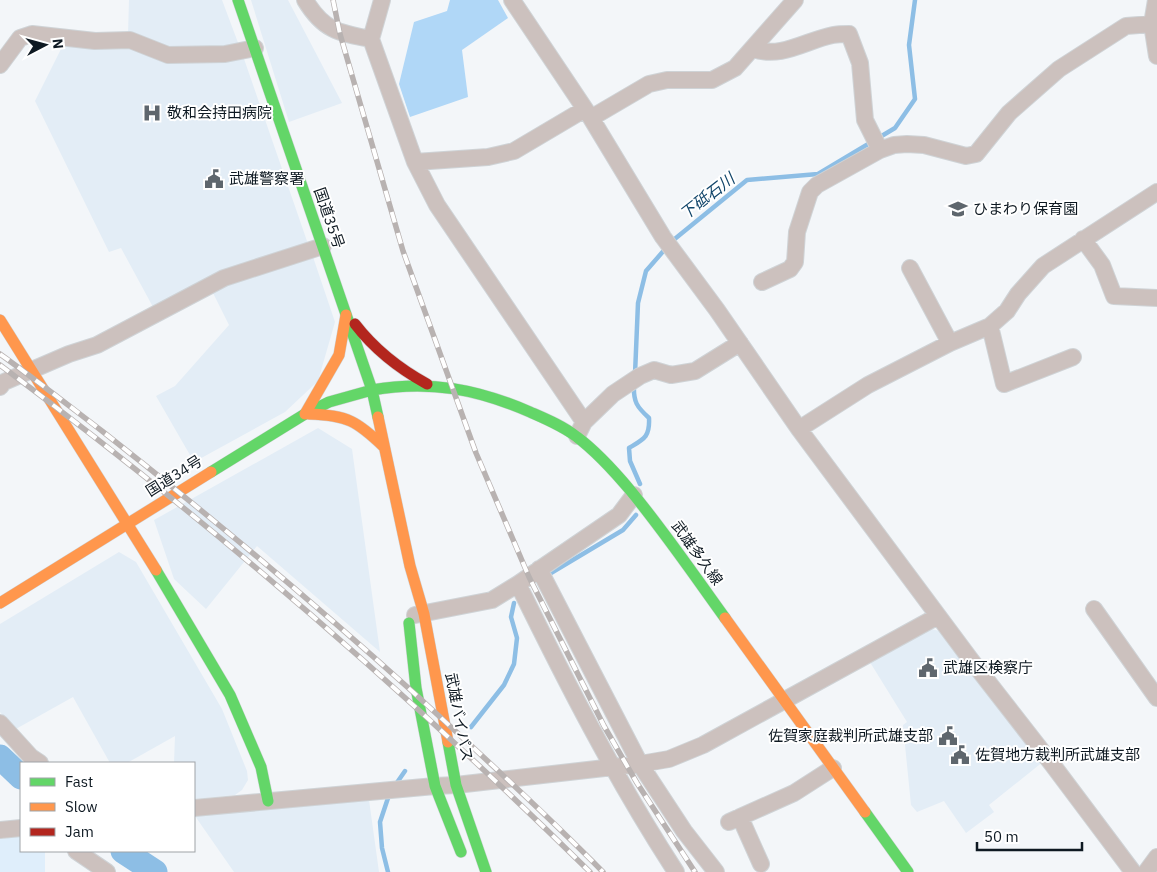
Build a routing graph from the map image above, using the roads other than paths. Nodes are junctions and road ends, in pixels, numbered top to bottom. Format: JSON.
{"nodes":[{"id":1,"x":238,"y":0,"type":"edge"},
{"id":2,"x":305,"y":0,"type":"edge"},
{"id":3,"x":382,"y":0,"type":"edge"},
{"id":4,"x":512,"y":0,"type":"edge"},
{"id":5,"x":795,"y":0,"type":"edge"},
{"id":6,"x":1156,"y":0,"type":"edge"},
{"id":7,"x":1152,"y":24,"type":"junction"},
{"id":8,"x":371,"y":40,"type":"junction"},
{"id":9,"x":255,"y":48,"type":"junction"},
{"id":10,"x":754,"y":48,"type":"junction"},
{"id":11,"x":1157,"y":56,"type":"edge"},
{"id":12,"x":0,"y":65,"type":"edge"},
{"id":13,"x":588,"y":114,"type":"junction"},
{"id":14,"x":880,"y":150,"type":"junction"},
{"id":15,"x":415,"y":162,"type":"junction"},
{"id":16,"x":1157,"y":192,"type":"edge"},
{"id":17,"x":1083,"y":239,"type":"junction"},
{"id":18,"x":323,"y":246,"type":"junction"},
{"id":19,"x":910,"y":268,"type":"dead end"},
{"id":20,"x":762,"y":282,"type":"dead end"},
{"id":21,"x":1157,"y":298,"type":"edge"},
{"id":22,"x":346,"y":312,"type":"junction"},
{"id":23,"x":0,"y":320,"type":"edge"},
{"id":24,"x":990,"y":326,"type":"junction"},
{"id":25,"x":950,"y":343,"type":"junction"},
{"id":26,"x":740,"y":344,"type":"junction"},
{"id":27,"x":1073,"y":357,"type":"dead end"},
{"id":28,"x":31,"y":372,"type":"junction"},
{"id":29,"x":427,"y":384,"type":"junction"},
{"id":30,"x":0,"y":387,"type":"edge"},
{"id":31,"x":372,"y":390,"type":"junction"},
{"id":32,"x":305,"y":414,"type":"junction"},
{"id":33,"x":581,"y":429,"type":"junction"},
{"id":34,"x":799,"y":429,"type":"junction"},
{"id":35,"x":384,"y":447,"type":"junction"},
{"id":36,"x":634,"y":495,"type":"junction"},
{"id":37,"x":127,"y":523,"type":"junction"},
{"id":38,"x":410,"y":566,"type":"junction"},
{"id":39,"x":539,"y":569,"type":"junction"},
{"id":40,"x":518,"y":584,"type":"junction"},
{"id":41,"x":0,"y":603,"type":"edge"},
{"id":42,"x":412,"y":609,"type":"junction"},
{"id":43,"x":1094,"y":609,"type":"dead end"},
{"id":44,"x":938,"y":616,"type":"junction"},
{"id":45,"x":1157,"y":698,"type":"edge"},
{"id":46,"x":784,"y":700,"type":"junction"},
{"id":47,"x":0,"y":723,"type":"edge"},
{"id":48,"x":38,"y":762,"type":"edge"},
{"id":49,"x":640,"y":764,"type":"junction"},
{"id":50,"x":614,"y":767,"type":"junction"},
{"id":51,"x":833,"y":768,"type":"junction"},
{"id":52,"x":456,"y":785,"type":"junction"},
{"id":53,"x":435,"y":786,"type":"junction"},
{"id":54,"x":268,"y":801,"type":"junction"},
{"id":55,"x":195,"y":808,"type":"edge"},
{"id":56,"x":20,"y":828,"type":"edge"},
{"id":57,"x":0,"y":830,"type":"edge"},
{"id":58,"x":77,"y":852,"type":"edge"},
{"id":59,"x":1157,"y":858,"type":"edge"},
{"id":60,"x":465,"y":863,"type":"dead end"},
{"id":61,"x":761,"y":864,"type":"dead end"},
{"id":62,"x":107,"y":872,"type":"edge"},
{"id":63,"x":486,"y":872,"type":"edge"},
{"id":64,"x":676,"y":872,"type":"edge"},
{"id":65,"x":716,"y":872,"type":"edge"},
{"id":66,"x":908,"y":872,"type":"edge"},
{"id":67,"x":1133,"y":872,"type":"edge"},
{"id":68,"x":1146,"y":872,"type":"edge"}],
"edges":[{"from":1,"to":9,"type":"main road","name":"国道35号"},
{"from":2,"to":8,"type":"street"},
{"from":3,"to":8,"type":"street"},
{"from":4,"to":13,"type":"street"},
{"from":5,"to":10,"type":"street"},
{"from":6,"to":7,"type":"street"},
{"from":7,"to":11,"type":"street"},
{"from":7,"to":14,"type":"street"},
{"from":8,"to":15,"type":"street"},
{"from":9,"to":12,"type":"street"},
{"from":9,"to":18,"type":"main road","name":"国道35号"},
{"from":10,"to":13,"type":"street"},
{"from":10,"to":14,"type":"street"},
{"from":13,"to":15,"type":"street"},
{"from":13,"to":26,"type":"street"},
{"from":14,"to":20,"type":"street"},
{"from":15,"to":33,"type":"street"},
{"from":16,"to":17,"type":"street"},
{"from":17,"to":21,"type":"street"},
{"from":17,"to":24,"type":"street"},
{"from":18,"to":22,"type":"main road","name":"国道35号"},
{"from":18,"to":28,"type":"street"},
{"from":19,"to":25,"type":"street"},
{"from":22,"to":29,"type":"main road"},
{"from":22,"to":31,"type":"main road","name":"国道35号"},
{"from":22,"to":32,"type":"main road"},
{"from":23,"to":28,"type":"main road"},
{"from":24,"to":25,"type":"street"},
{"from":24,"to":27,"type":"street"},
{"from":25,"to":34,"type":"street"},
{"from":26,"to":33,"type":"street"},
{"from":26,"to":34,"type":"street"},
{"from":28,"to":30,"type":"street"},
{"from":28,"to":37,"type":"main road"},
{"from":29,"to":31,"type":"main road","name":"武雄多久線"},
{"from":29,"to":33,"type":"main road","name":"武雄多久線"},
{"from":31,"to":32,"type":"main road","name":"国道34号"},
{"from":31,"to":35,"type":"main road","name":"武雄バイパス"},
{"from":32,"to":35,"type":"main road"},
{"from":32,"to":37,"type":"main road","name":"国道34号"},
{"from":33,"to":36,"type":"main road","name":"武雄多久線"},
{"from":34,"to":44,"type":"street"},
{"from":35,"to":38,"type":"main road","name":"武雄バイパス"},
{"from":36,"to":39,"type":"street"},
{"from":36,"to":46,"type":"main road","name":"武雄多久線"},
{"from":37,"to":41,"type":"main road","name":"国道34号"},
{"from":37,"to":54,"type":"main road"},
{"from":38,"to":42,"type":"main road","name":"武雄バイパス"},
{"from":38,"to":42,"type":"main road","name":"武雄バイパス"},
{"from":39,"to":40,"type":"street"},
{"from":39,"to":49,"type":"street"},
{"from":40,"to":42,"type":"street"},
{"from":40,"to":50,"type":"street"},
{"from":42,"to":52,"type":"main road","name":"武雄バイパス"},
{"from":42,"to":53,"type":"main road","name":"武雄バイパス"},
{"from":43,"to":45,"type":"street"},
{"from":44,"to":46,"type":"street"},
{"from":44,"to":67,"type":"street"},
{"from":46,"to":49,"type":"street"},
{"from":46,"to":51,"type":"main road","name":"武雄多久線"},
{"from":47,"to":48,"type":"street"},
{"from":49,"to":50,"type":"street"},
{"from":49,"to":65,"type":"street"},
{"from":50,"to":52,"type":"street"},
{"from":50,"to":64,"type":"street"},
{"from":51,"to":61,"type":"street"},
{"from":51,"to":66,"type":"main road","name":"武雄多久線"},
{"from":52,"to":53,"type":"street"},
{"from":52,"to":63,"type":"main road","name":"武雄バイパス"},
{"from":53,"to":54,"type":"street"},
{"from":53,"to":60,"type":"main road","name":"武雄バイパス"},
{"from":54,"to":55,"type":"street"},
{"from":56,"to":57,"type":"street"},
{"from":58,"to":62,"type":"street"},
{"from":59,"to":68,"type":"street"}]}
